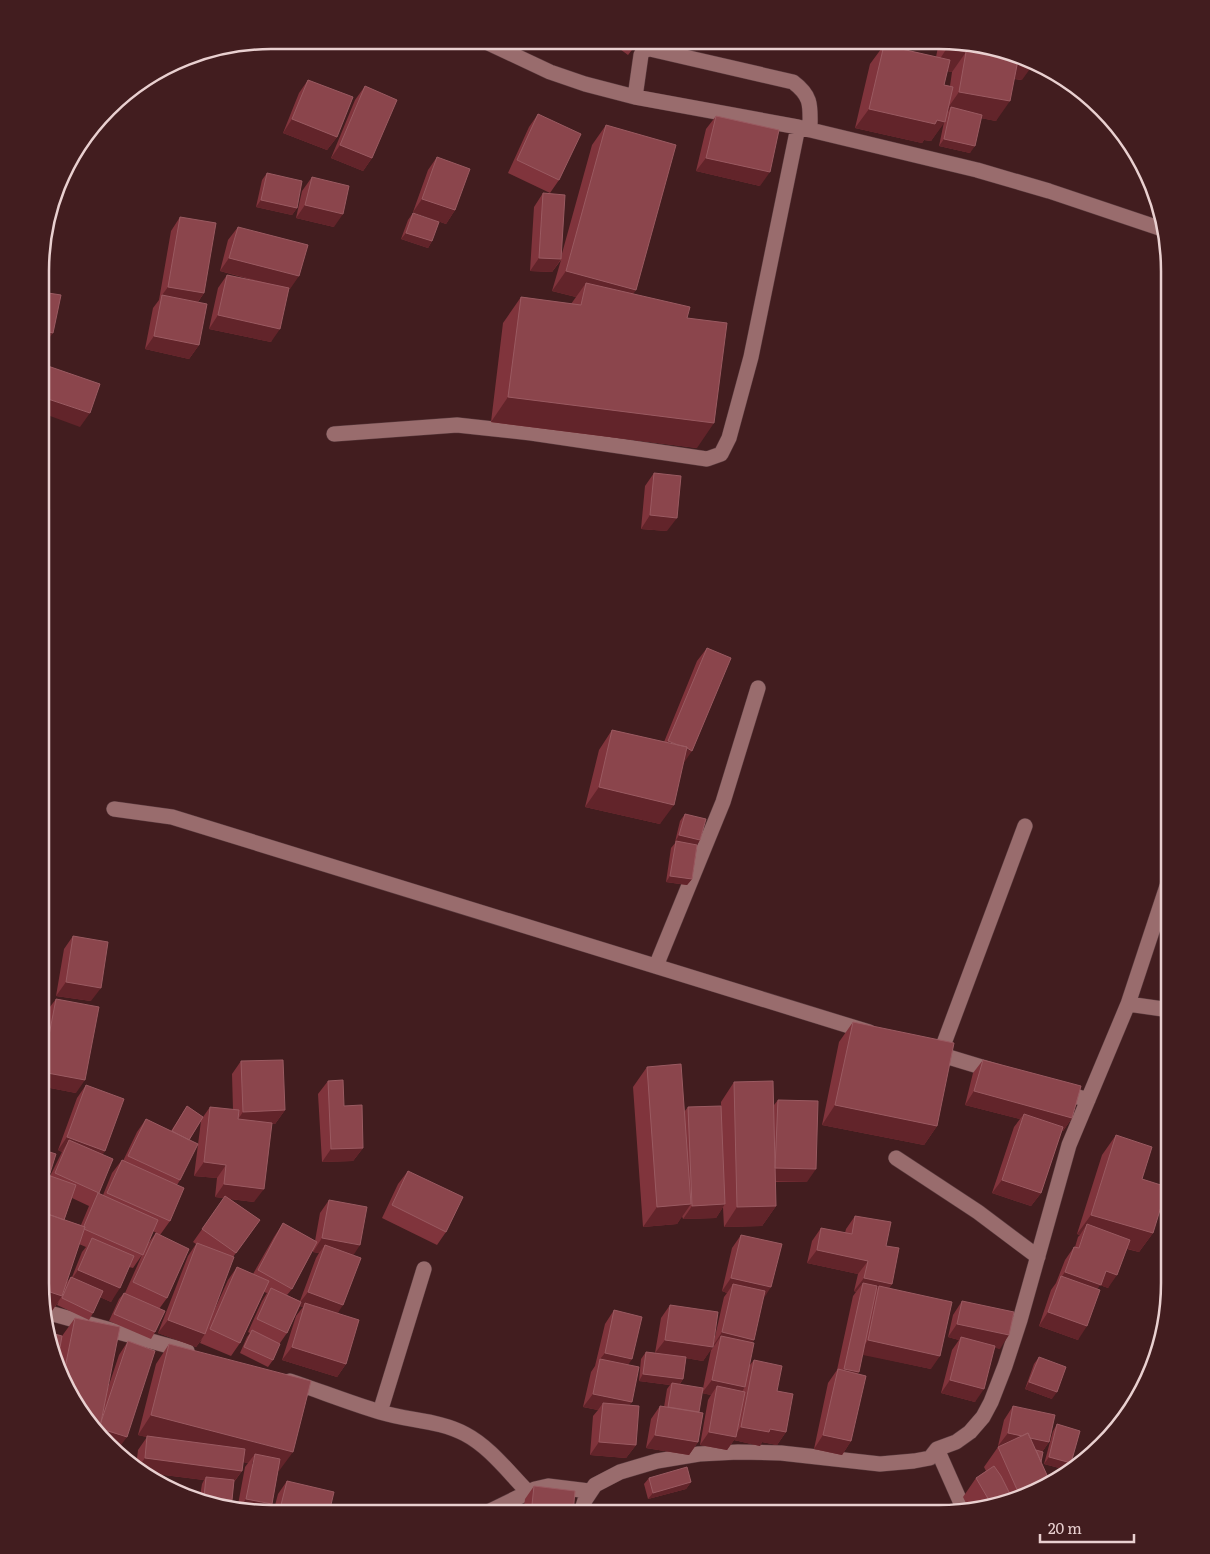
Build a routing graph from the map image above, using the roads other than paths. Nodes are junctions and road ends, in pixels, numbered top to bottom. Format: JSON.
{"nodes":[{"id":1,"x":501,"y":49,"type":"edge"},
{"id":2,"x":650,"y":49,"type":"edge"},
{"id":3,"x":671,"y":49,"type":"edge"},
{"id":4,"x":635,"y":97,"type":"junction"},
{"id":5,"x":804,"y":128,"type":"junction"},
{"id":6,"x":1157,"y":227,"type":"edge"},
{"id":7,"x":334,"y":434,"type":"dead end"},
{"id":8,"x":758,"y":688,"type":"dead end"},
{"id":9,"x":114,"y":809,"type":"dead end"},
{"id":10,"x":1025,"y":826,"type":"dead end"},
{"id":11,"x":1161,"y":904,"type":"edge"},
{"id":12,"x":656,"y":966,"type":"junction"},
{"id":13,"x":1128,"y":1004,"type":"junction"},
{"id":14,"x":1161,"y":1009,"type":"edge"},
{"id":15,"x":884,"y":1037,"type":"edge"},
{"id":16,"x":921,"y":1048,"type":"edge"},
{"id":17,"x":940,"y":1054,"type":"junction"},
{"id":18,"x":1014,"y":1077,"type":"edge"},
{"id":19,"x":1042,"y":1086,"type":"edge"},
{"id":20,"x":1088,"y":1100,"type":"junction"},
{"id":21,"x":896,"y":1158,"type":"dead end"},
{"id":22,"x":1038,"y":1257,"type":"junction"},
{"id":23,"x":424,"y":1268,"type":"dead end"},
{"id":24,"x":53,"y":1314,"type":"edge"},
{"id":25,"x":203,"y":1355,"type":"edge"},
{"id":26,"x":274,"y":1376,"type":"edge"},
{"id":27,"x":380,"y":1412,"type":"junction"},
{"id":28,"x":938,"y":1449,"type":"junction"},
{"id":29,"x":589,"y":1491,"type":"junction"},
{"id":30,"x":529,"y":1493,"type":"junction"},
{"id":31,"x":961,"y":1504,"type":"edge"},
{"id":32,"x":504,"y":1505,"type":"edge"},
{"id":33,"x":584,"y":1505,"type":"edge"}],
"edges":[{"from":1,"to":4,"type":"street"},
{"from":2,"to":4,"type":"street"},
{"from":3,"to":5,"type":"street"},
{"from":4,"to":5,"type":"street"},
{"from":5,"to":6,"type":"street"},
{"from":5,"to":7,"type":"street"},
{"from":8,"to":12,"type":"street"},
{"from":9,"to":12,"type":"street"},
{"from":10,"to":17,"type":"street"},
{"from":11,"to":13,"type":"street"},
{"from":12,"to":15,"type":"street"},
{"from":13,"to":14,"type":"street"},
{"from":13,"to":20,"type":"street"},
{"from":16,"to":17,"type":"street"},
{"from":17,"to":18,"type":"street"},
{"from":19,"to":20,"type":"street"},
{"from":20,"to":22,"type":"street"},
{"from":21,"to":22,"type":"street"},
{"from":22,"to":28,"type":"street"},
{"from":23,"to":27,"type":"street"},
{"from":24,"to":25,"type":"street"},
{"from":26,"to":27,"type":"street"},
{"from":27,"to":30,"type":"street"},
{"from":28,"to":29,"type":"street"},
{"from":28,"to":31,"type":"street"},
{"from":29,"to":30,"type":"street"},
{"from":29,"to":33,"type":"street"},
{"from":30,"to":32,"type":"street"}]}
